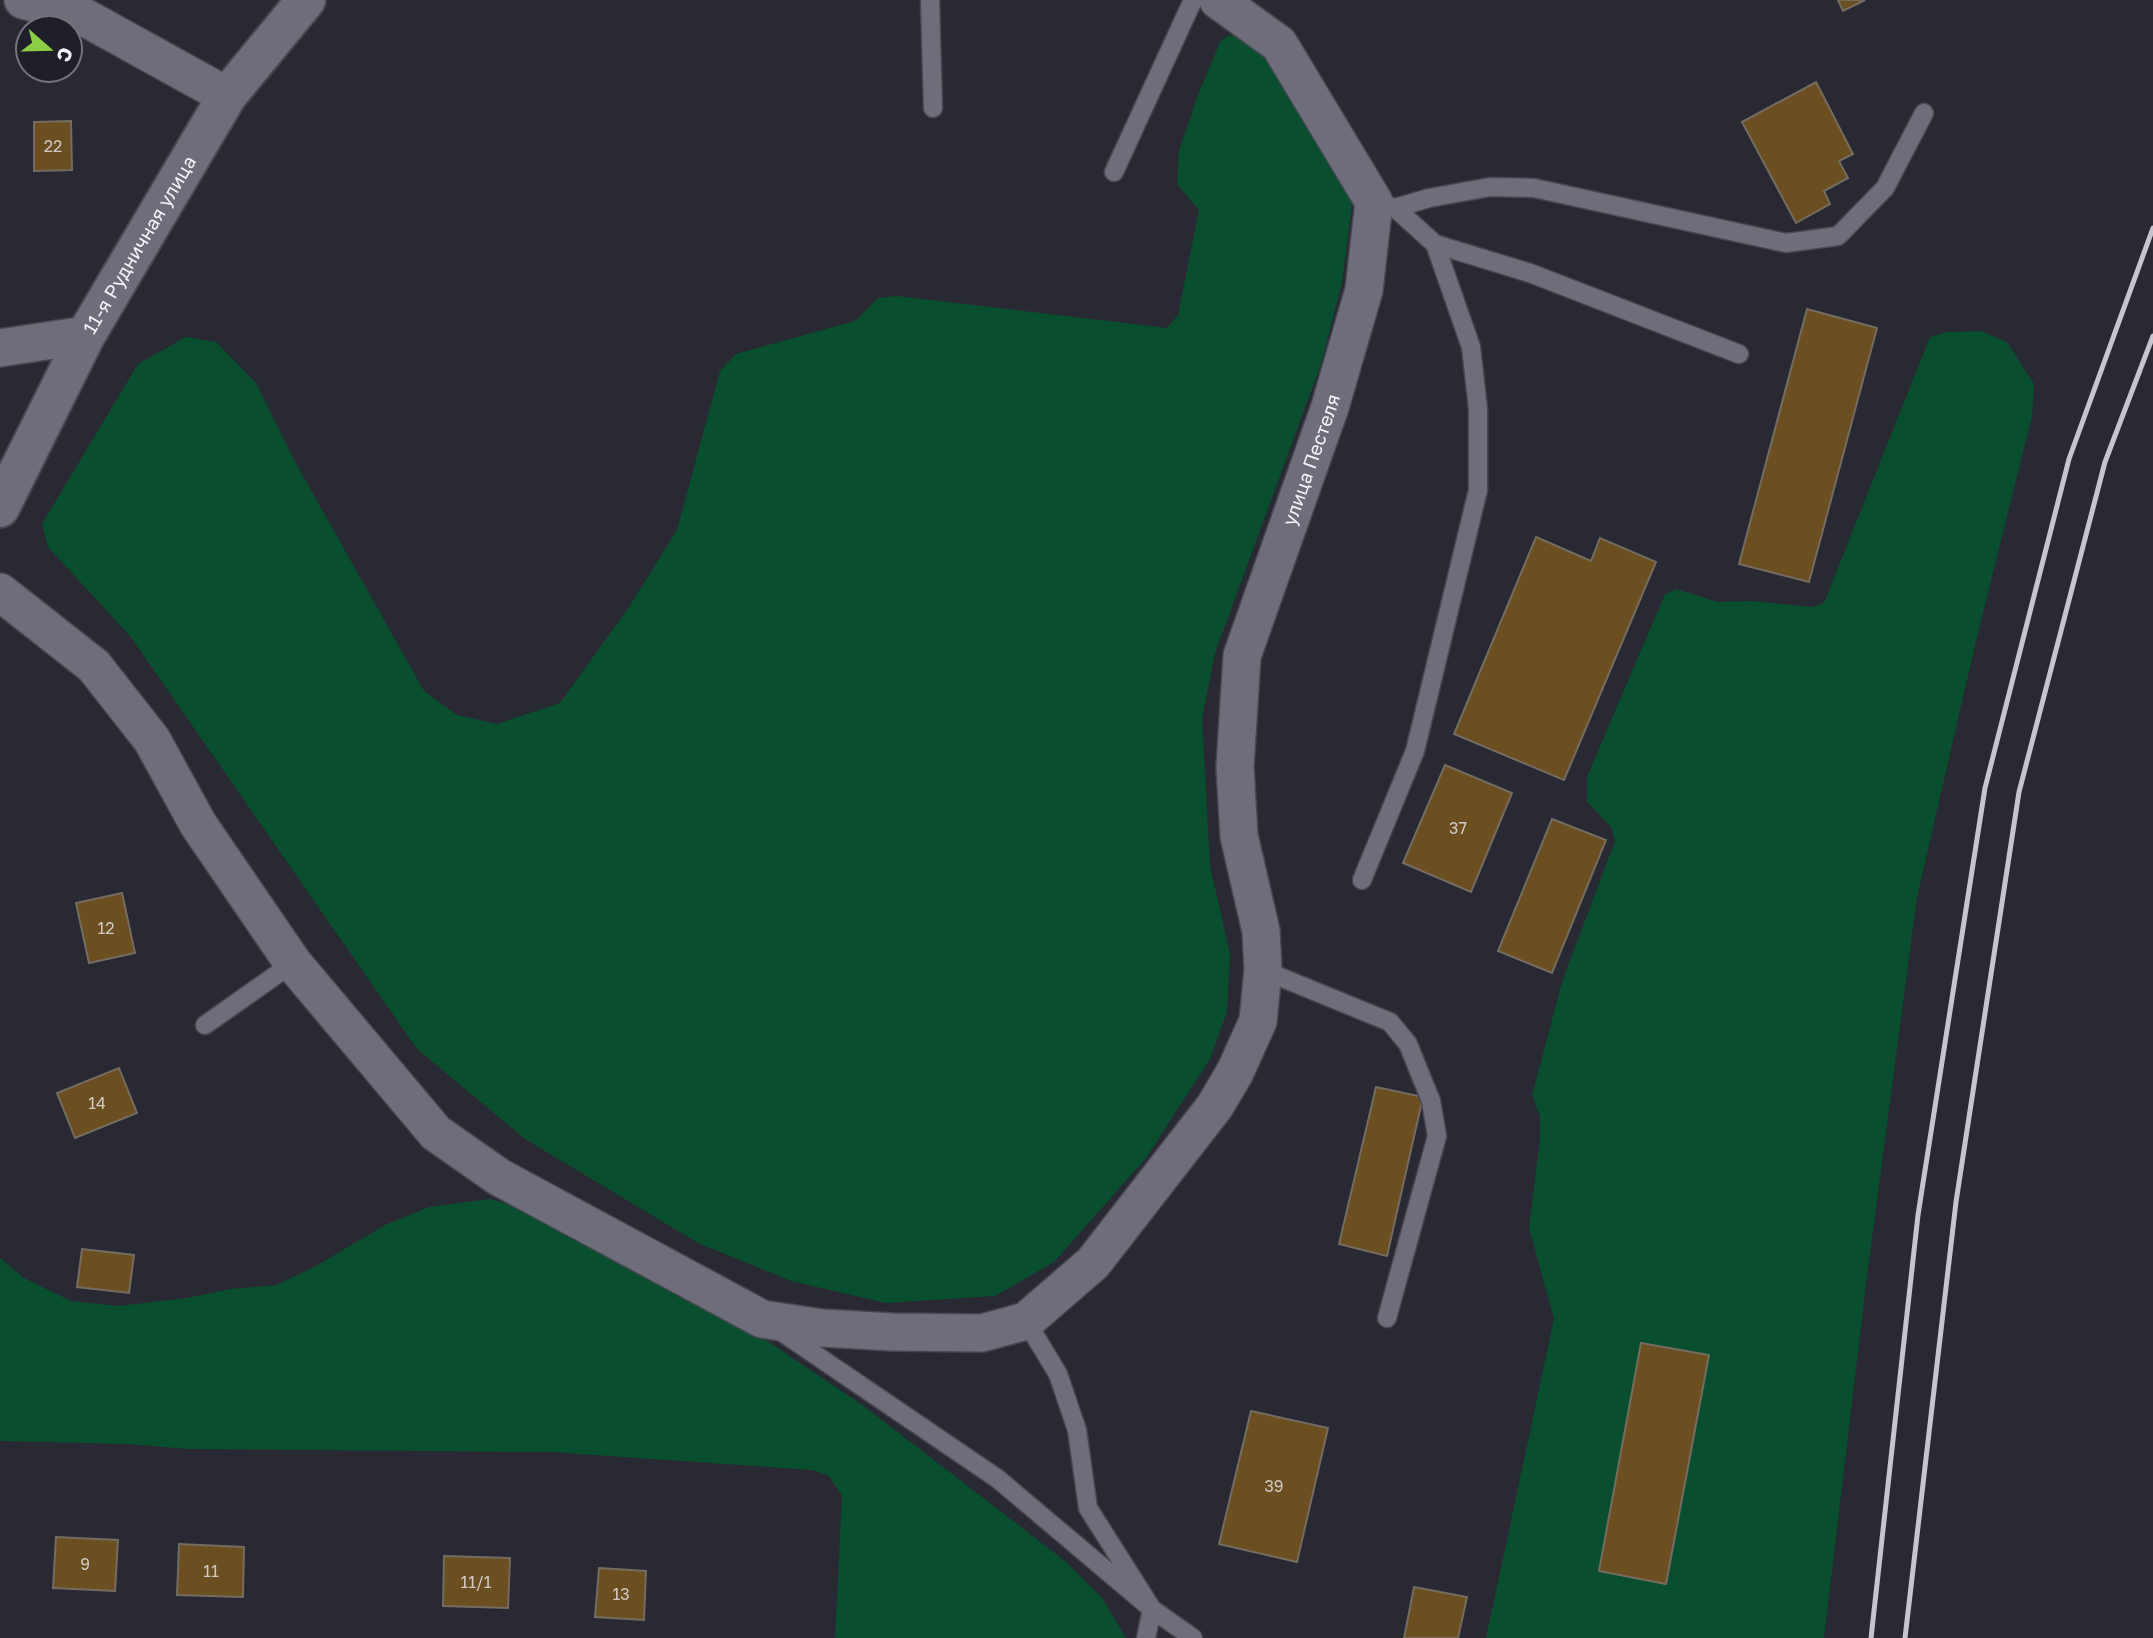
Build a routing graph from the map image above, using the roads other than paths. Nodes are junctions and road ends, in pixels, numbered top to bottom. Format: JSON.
{"nodes":[{"id":1,"x":23,"y":0,"type":"edge"},
{"id":2,"x":306,"y":0,"type":"edge"},
{"id":3,"x":930,"y":0,"type":"edge"},
{"id":4,"x":1194,"y":0,"type":"edge"},
{"id":5,"x":1217,"y":0,"type":"edge"},
{"id":6,"x":227,"y":96,"type":"junction"},
{"id":7,"x":933,"y":108,"type":"dead end"},
{"id":8,"x":1924,"y":113,"type":"dead end"},
{"id":9,"x":1114,"y":172,"type":"dead end"},
{"id":10,"x":1385,"y":205,"type":"junction"},
{"id":11,"x":1435,"y":244,"type":"junction"},
{"id":12,"x":86,"y":335,"type":"junction"},
{"id":13,"x":0,"y":348,"type":"edge"},
{"id":14,"x":1739,"y":354,"type":"dead end"},
{"id":15,"x":0,"y":508,"type":"edge"},
{"id":16,"x":0,"y":592,"type":"edge"},
{"id":17,"x":1362,"y":880,"type":"dead end"},
{"id":18,"x":293,"y":963,"type":"junction"},
{"id":19,"x":1263,"y":970,"type":"junction"},
{"id":20,"x":205,"y":1025,"type":"dead end"},
{"id":21,"x":1387,"y":1318,"type":"dead end"},
{"id":22,"x":762,"y":1319,"type":"junction"},
{"id":23,"x":1026,"y":1321,"type":"junction"},
{"id":24,"x":1152,"y":1609,"type":"junction"},
{"id":25,"x":1146,"y":1638,"type":"edge"},
{"id":26,"x":1193,"y":1638,"type":"edge"}],
"edges":[{"from":1,"to":6,"type":"street"},
{"from":2,"to":6,"type":"main road","name":"11-я Рудничная улица"},
{"from":3,"to":7,"type":"lane"},
{"from":4,"to":9,"type":"lane"},
{"from":5,"to":10,"type":"street"},
{"from":6,"to":12,"type":"main road","name":"11-я Рудничная улица"},
{"from":8,"to":10,"type":"lane"},
{"from":10,"to":11,"type":"lane"},
{"from":10,"to":19,"type":"street","name":"улица Пестеля"},
{"from":11,"to":14,"type":"lane"},
{"from":11,"to":17,"type":"lane"},
{"from":12,"to":13,"type":"street"},
{"from":12,"to":15,"type":"main road","name":"11-я Рудничная улица"},
{"from":16,"to":18,"type":"street"},
{"from":18,"to":20,"type":"lane"},
{"from":18,"to":22,"type":"street"},
{"from":19,"to":21,"type":"lane"},
{"from":19,"to":23,"type":"street","name":"улица Пестеля"},
{"from":22,"to":23,"type":"street"},
{"from":22,"to":24,"type":"lane"},
{"from":23,"to":24,"type":"lane"},
{"from":24,"to":25,"type":"lane"},
{"from":24,"to":26,"type":"lane"}]}
